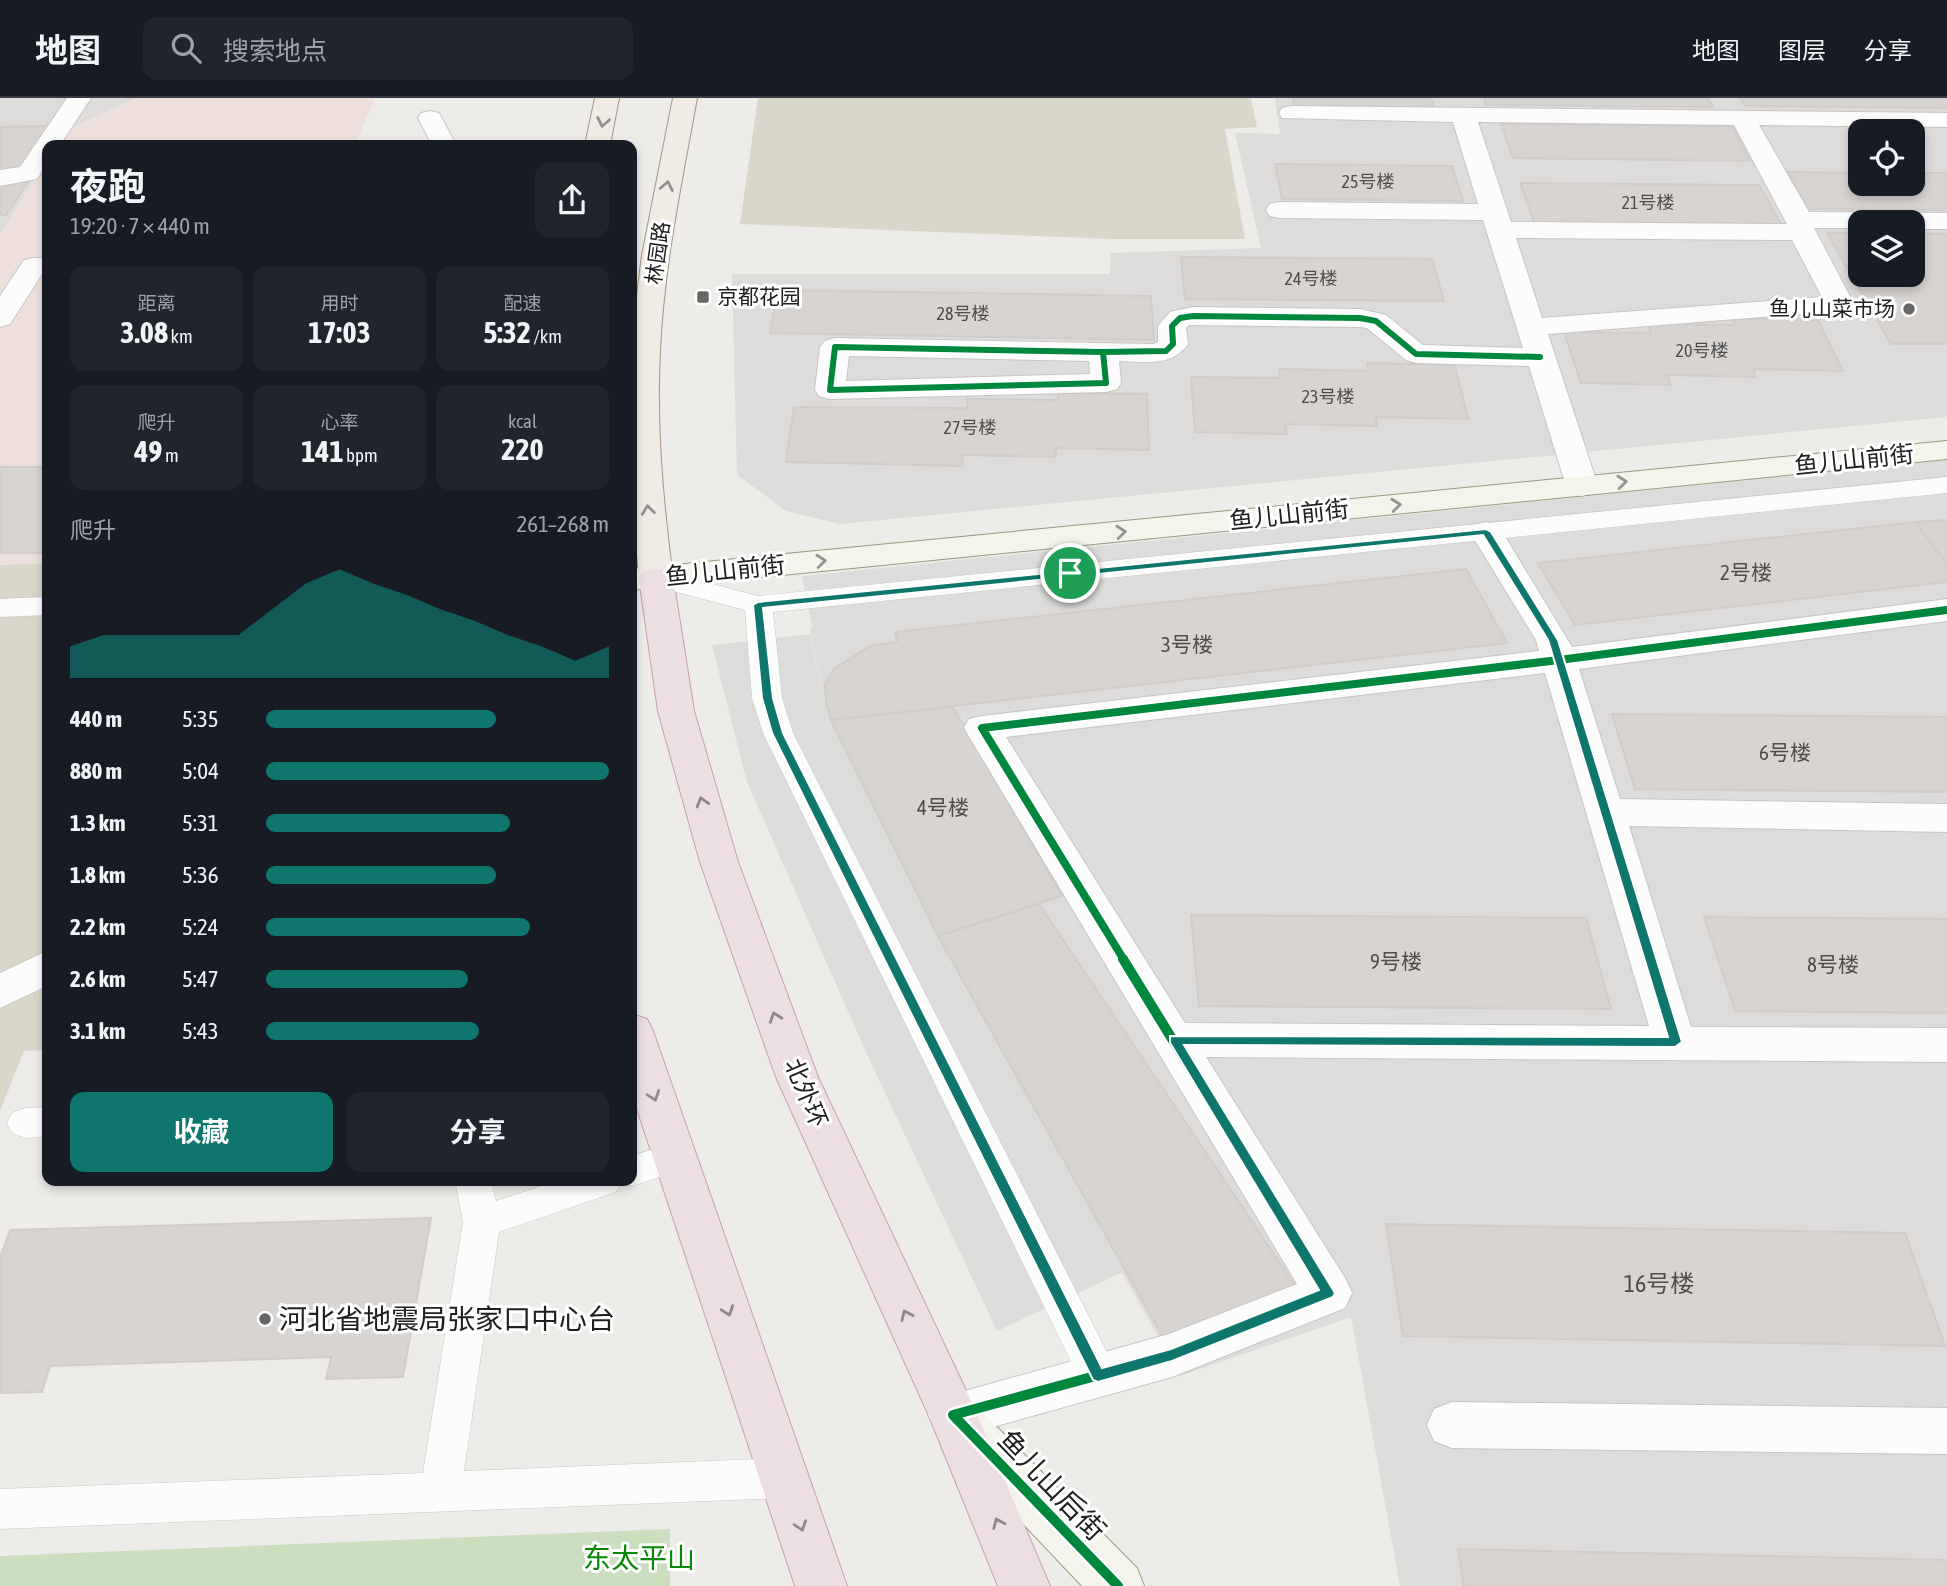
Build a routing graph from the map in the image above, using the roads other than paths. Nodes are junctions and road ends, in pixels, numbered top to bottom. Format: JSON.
{"nodes":[{"id":1,"x":79,"y":98,"type":"edge"},
{"id":2,"x":607,"y":98,"type":"edge"},
{"id":3,"x":685,"y":98,"type":"edge"},
{"id":4,"x":1291,"y":113,"type":"dead end"},
{"id":5,"x":1463,"y":115,"type":"junction"},
{"id":6,"x":430,"y":118,"type":"dead end"},
{"id":7,"x":1742,"y":118,"type":"junction"},
{"id":8,"x":1947,"y":120,"type":"edge"},
{"id":9,"x":51,"y":140,"type":"edge"},
{"id":10,"x":441,"y":140,"type":"edge"},
{"id":11,"x":599,"y":140,"type":"edge"},
{"id":12,"x":42,"y":153,"type":"edge"},
{"id":13,"x":0,"y":178,"type":"edge"},
{"id":14,"x":1279,"y":210,"type":"dead end"},
{"id":15,"x":1497,"y":221,"type":"junction"},
{"id":16,"x":1947,"y":221,"type":"edge"},
{"id":17,"x":1800,"y":226,"type":"junction"},
{"id":18,"x":42,"y":265,"type":"edge"},
{"id":19,"x":0,"y":318,"type":"edge"},
{"id":20,"x":1531,"y":327,"type":"junction"},
{"id":21,"x":1103,"y":352,"type":"junction"},
{"id":22,"x":1541,"y":357,"type":"junction"},
{"id":23,"x":1947,"y":450,"type":"edge"},
{"id":24,"x":1947,"y":485,"type":"edge"},
{"id":25,"x":1582,"y":486,"type":"junction"},
{"id":26,"x":1486,"y":532,"type":"junction"},
{"id":27,"x":644,"y":579,"type":"edge"},
{"id":28,"x":758,"y":605,"type":"junction"},
{"id":29,"x":42,"y":606,"type":"edge"},
{"id":30,"x":0,"y":608,"type":"edge"},
{"id":31,"x":1947,"y":610,"type":"edge"},
{"id":32,"x":1559,"y":660,"type":"junction"},
{"id":33,"x":1605,"y":812,"type":"junction"},
{"id":34,"x":1947,"y":818,"type":"edge"},
{"id":35,"x":42,"y":970,"type":"edge"},
{"id":36,"x":0,"y":992,"type":"edge"},
{"id":37,"x":1174,"y":1040,"type":"junction"},
{"id":38,"x":1675,"y":1042,"type":"junction"},
{"id":39,"x":1947,"y":1045,"type":"edge"},
{"id":40,"x":637,"y":1046,"type":"edge"},
{"id":41,"x":675,"y":1157,"type":"junction"},
{"id":42,"x":637,"y":1169,"type":"edge"},
{"id":43,"x":474,"y":1186,"type":"edge"},
{"id":44,"x":588,"y":1186,"type":"edge"},
{"id":45,"x":482,"y":1222,"type":"junction"},
{"id":46,"x":1098,"y":1376,"type":"junction"},
{"id":47,"x":953,"y":1415,"type":"junction"},
{"id":48,"x":1452,"y":1425,"type":"dead end"},
{"id":49,"x":1947,"y":1431,"type":"edge"},
{"id":50,"x":784,"y":1478,"type":"junction"},
{"id":51,"x":440,"y":1493,"type":"junction"},
{"id":52,"x":0,"y":1509,"type":"edge"},
{"id":53,"x":821,"y":1586,"type":"edge"},
{"id":54,"x":1024,"y":1586,"type":"edge"},
{"id":55,"x":1118,"y":1586,"type":"edge"}],
"edges":[{"from":1,"to":9,"type":"street"},
{"from":2,"to":11,"type":"main road","one_way":true},
{"from":27,"to":3,"type":"main road","name":"林园路","one_way":true},
{"from":4,"to":5,"type":"street"},
{"from":5,"to":7,"type":"street"},
{"from":5,"to":15,"type":"street"},
{"from":6,"to":10,"type":"street"},
{"from":7,"to":8,"type":"street"},
{"from":7,"to":17,"type":"street"},
{"from":12,"to":13,"type":"street"},
{"from":14,"to":15,"type":"street"},
{"from":15,"to":17,"type":"street"},
{"from":15,"to":20,"type":"street"},
{"from":16,"to":17,"type":"street"},
{"from":17,"to":20,"type":"street"},
{"from":18,"to":19,"type":"street"},
{"from":20,"to":22,"type":"street"},
{"from":21,"to":21,"type":"street"},
{"from":21,"to":22,"type":"street"},
{"from":22,"to":25,"type":"street"},
{"from":25,"to":23,"type":"street","name":"鱼儿山前街","one_way":true},
{"from":24,"to":26,"type":"lane"},
{"from":27,"to":25,"type":"street","name":"鱼儿山前街","one_way":true},
{"from":26,"to":28,"type":"lane"},
{"from":26,"to":32,"type":"street"},
{"from":27,"to":28,"type":"lane"},
{"from":47,"to":27,"type":"highway","name":"北外环","one_way":true},
{"from":28,"to":46,"type":"lane"},
{"from":29,"to":30,"type":"lane"},
{"from":31,"to":32,"type":"street"},
{"from":32,"to":33,"type":"street"},
{"from":32,"to":37,"type":"street"},
{"from":33,"to":34,"type":"street"},
{"from":33,"to":38,"type":"street"},
{"from":35,"to":36,"type":"street"},
{"from":37,"to":38,"type":"street"},
{"from":37,"to":46,"type":"street"},
{"from":38,"to":39,"type":"street"},
{"from":40,"to":41,"type":"highway","one_way":true},
{"from":41,"to":42,"type":"lane"},
{"from":41,"to":50,"type":"highway","one_way":true},
{"from":43,"to":45,"type":"lane"},
{"from":44,"to":45,"type":"lane"},
{"from":45,"to":51,"type":"lane"},
{"from":46,"to":47,"type":"street"},
{"from":54,"to":47,"type":"highway","name":"北外环","one_way":true},
{"from":47,"to":55,"type":"street","name":"鱼儿山后街"},
{"from":48,"to":49,"type":"street"},
{"from":50,"to":51,"type":"lane"},
{"from":50,"to":53,"type":"highway","one_way":true},
{"from":51,"to":52,"type":"lane"}]}
